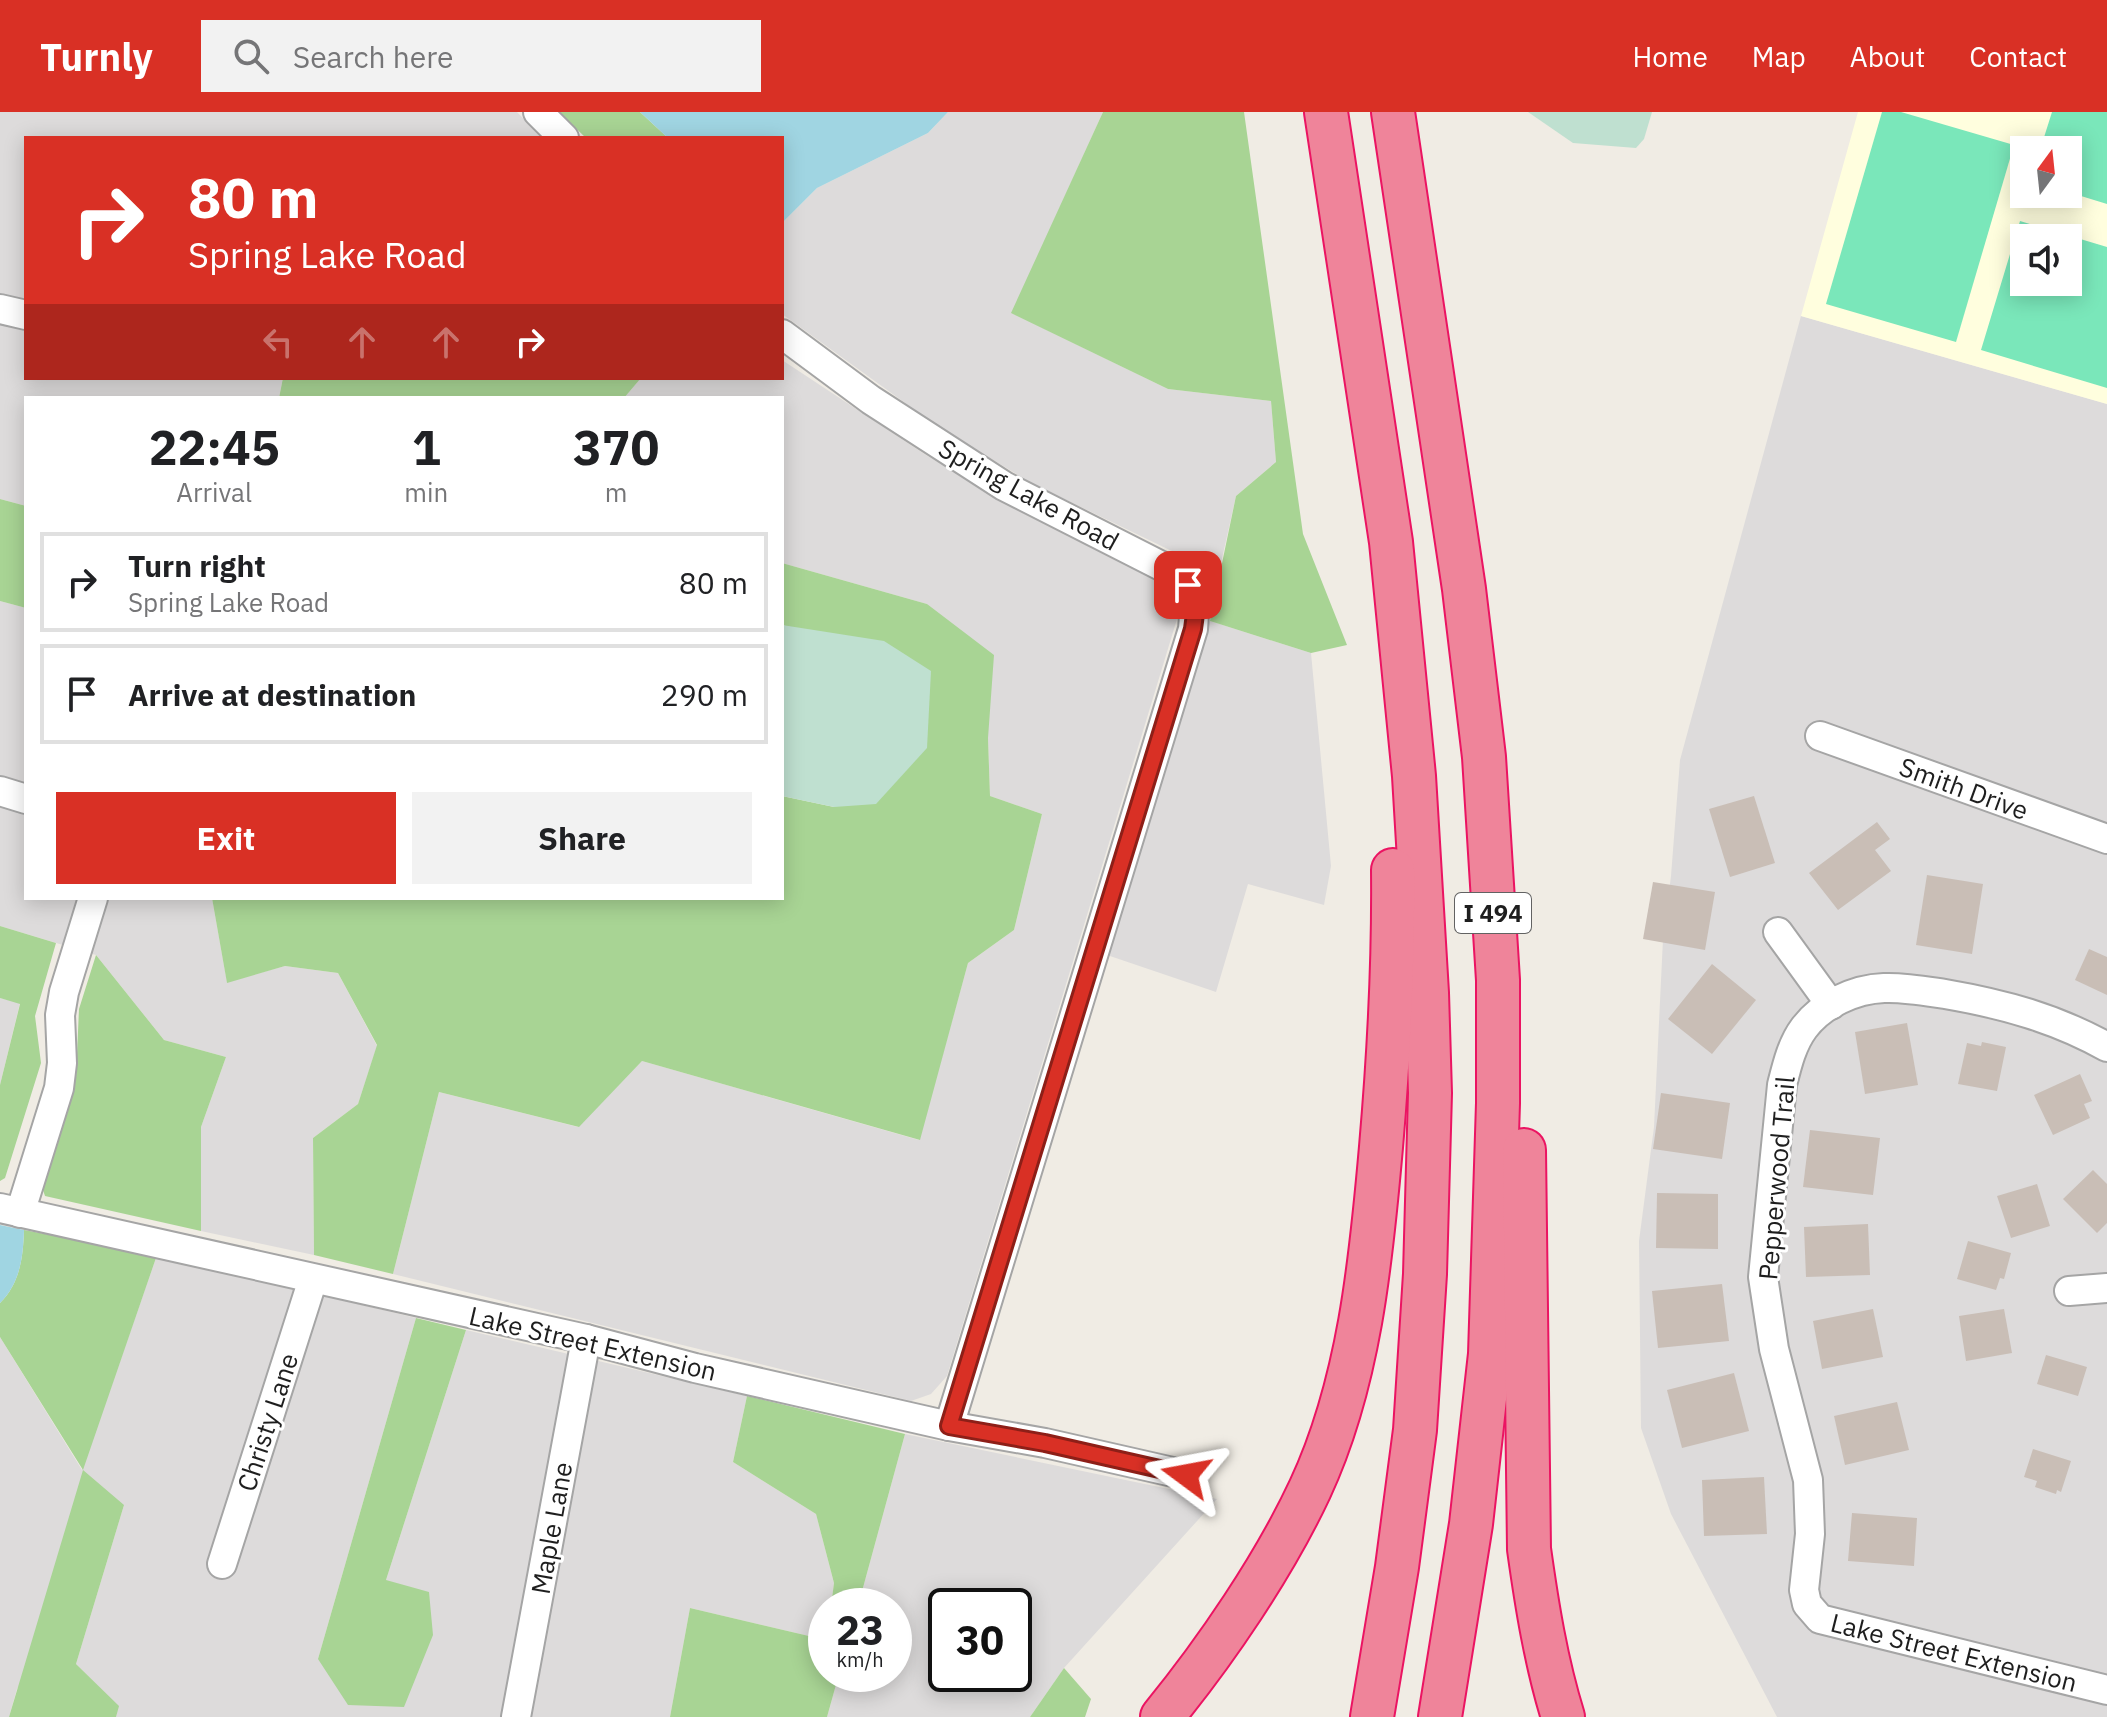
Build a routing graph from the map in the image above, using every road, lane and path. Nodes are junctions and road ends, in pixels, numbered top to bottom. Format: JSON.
{"nodes":[{"id":1,"x":538,"y":112,"type":"edge"},
{"id":2,"x":1326,"y":112,"type":"edge"},
{"id":3,"x":1393,"y":112,"type":"edge"},
{"id":4,"x":562,"y":136,"type":"edge"},
{"id":5,"x":0,"y":309,"type":"edge"},
{"id":6,"x":24,"y":315,"type":"edge"},
{"id":7,"x":784,"y":335,"type":"edge"},
{"id":8,"x":1407,"y":707,"type":"junction"},
{"id":9,"x":1820,"y":736,"type":"dead end"},
{"id":10,"x":0,"y":791,"type":"edge"},
{"id":11,"x":24,"y":798,"type":"edge"},
{"id":12,"x":2107,"y":839,"type":"edge"},
{"id":13,"x":1491,"y":847,"type":"junction"},
{"id":14,"x":92,"y":900,"type":"edge"},
{"id":15,"x":1778,"y":932,"type":"dead end"},
{"id":16,"x":1831,"y":1005,"type":"junction"},
{"id":17,"x":2107,"y":1047,"type":"edge"},
{"id":18,"x":10,"y":1210,"type":"edge"},
{"id":19,"x":313,"y":1279,"type":"junction"},
{"id":20,"x":2107,"y":1288,"type":"edge"},
{"id":21,"x":2069,"y":1291,"type":"dead end"},
{"id":22,"x":586,"y":1339,"type":"junction"},
{"id":23,"x":949,"y":1426,"type":"junction"},
{"id":24,"x":1186,"y":1475,"type":"dead end"},
{"id":25,"x":222,"y":1564,"type":"dead end"},
{"id":26,"x":1807,"y":1604,"type":"joint"},
{"id":27,"x":2107,"y":1690,"type":"edge"},
{"id":28,"x":516,"y":1717,"type":"edge"},
{"id":29,"x":1162,"y":1717,"type":"edge"},
{"id":30,"x":1372,"y":1717,"type":"edge"},
{"id":31,"x":1440,"y":1717,"type":"edge"},
{"id":32,"x":1563,"y":1717,"type":"edge"}],
"edges":[{"from":1,"to":4,"type":"street"},
{"from":2,"to":8,"type":"highway","number":"I 494"},
{"from":3,"to":13,"type":"highway","number":"I 494"},
{"from":5,"to":6,"type":"street"},
{"from":7,"to":23,"type":"street","name":"Spring Lake Road"},
{"from":8,"to":29,"type":"highway"},
{"from":8,"to":30,"type":"highway","number":"I 494"},
{"from":9,"to":12,"type":"street","name":"Smith Drive"},
{"from":10,"to":11,"type":"street"},
{"from":13,"to":31,"type":"highway","number":"I 494"},
{"from":13,"to":32,"type":"highway"},
{"from":14,"to":18,"type":"street"},
{"from":15,"to":16,"type":"street"},
{"from":16,"to":17,"type":"street","name":"Pepperwood Trail"},
{"from":16,"to":26,"type":"street","name":"Pepperwood Trail"},
{"from":18,"to":19,"type":"street","name":"Lake Street Extension"},
{"from":19,"to":22,"type":"street","name":"Lake Street Extension"},
{"from":19,"to":25,"type":"street","name":"Christy Lane"},
{"from":20,"to":21,"type":"street"},
{"from":22,"to":23,"type":"street","name":"Lake Street Extension"},
{"from":22,"to":28,"type":"street","name":"Maple Lane"},
{"from":23,"to":24,"type":"street","name":"Lake Street Extension"},
{"from":26,"to":27,"type":"street","name":"Lake Street Extension"}]}
